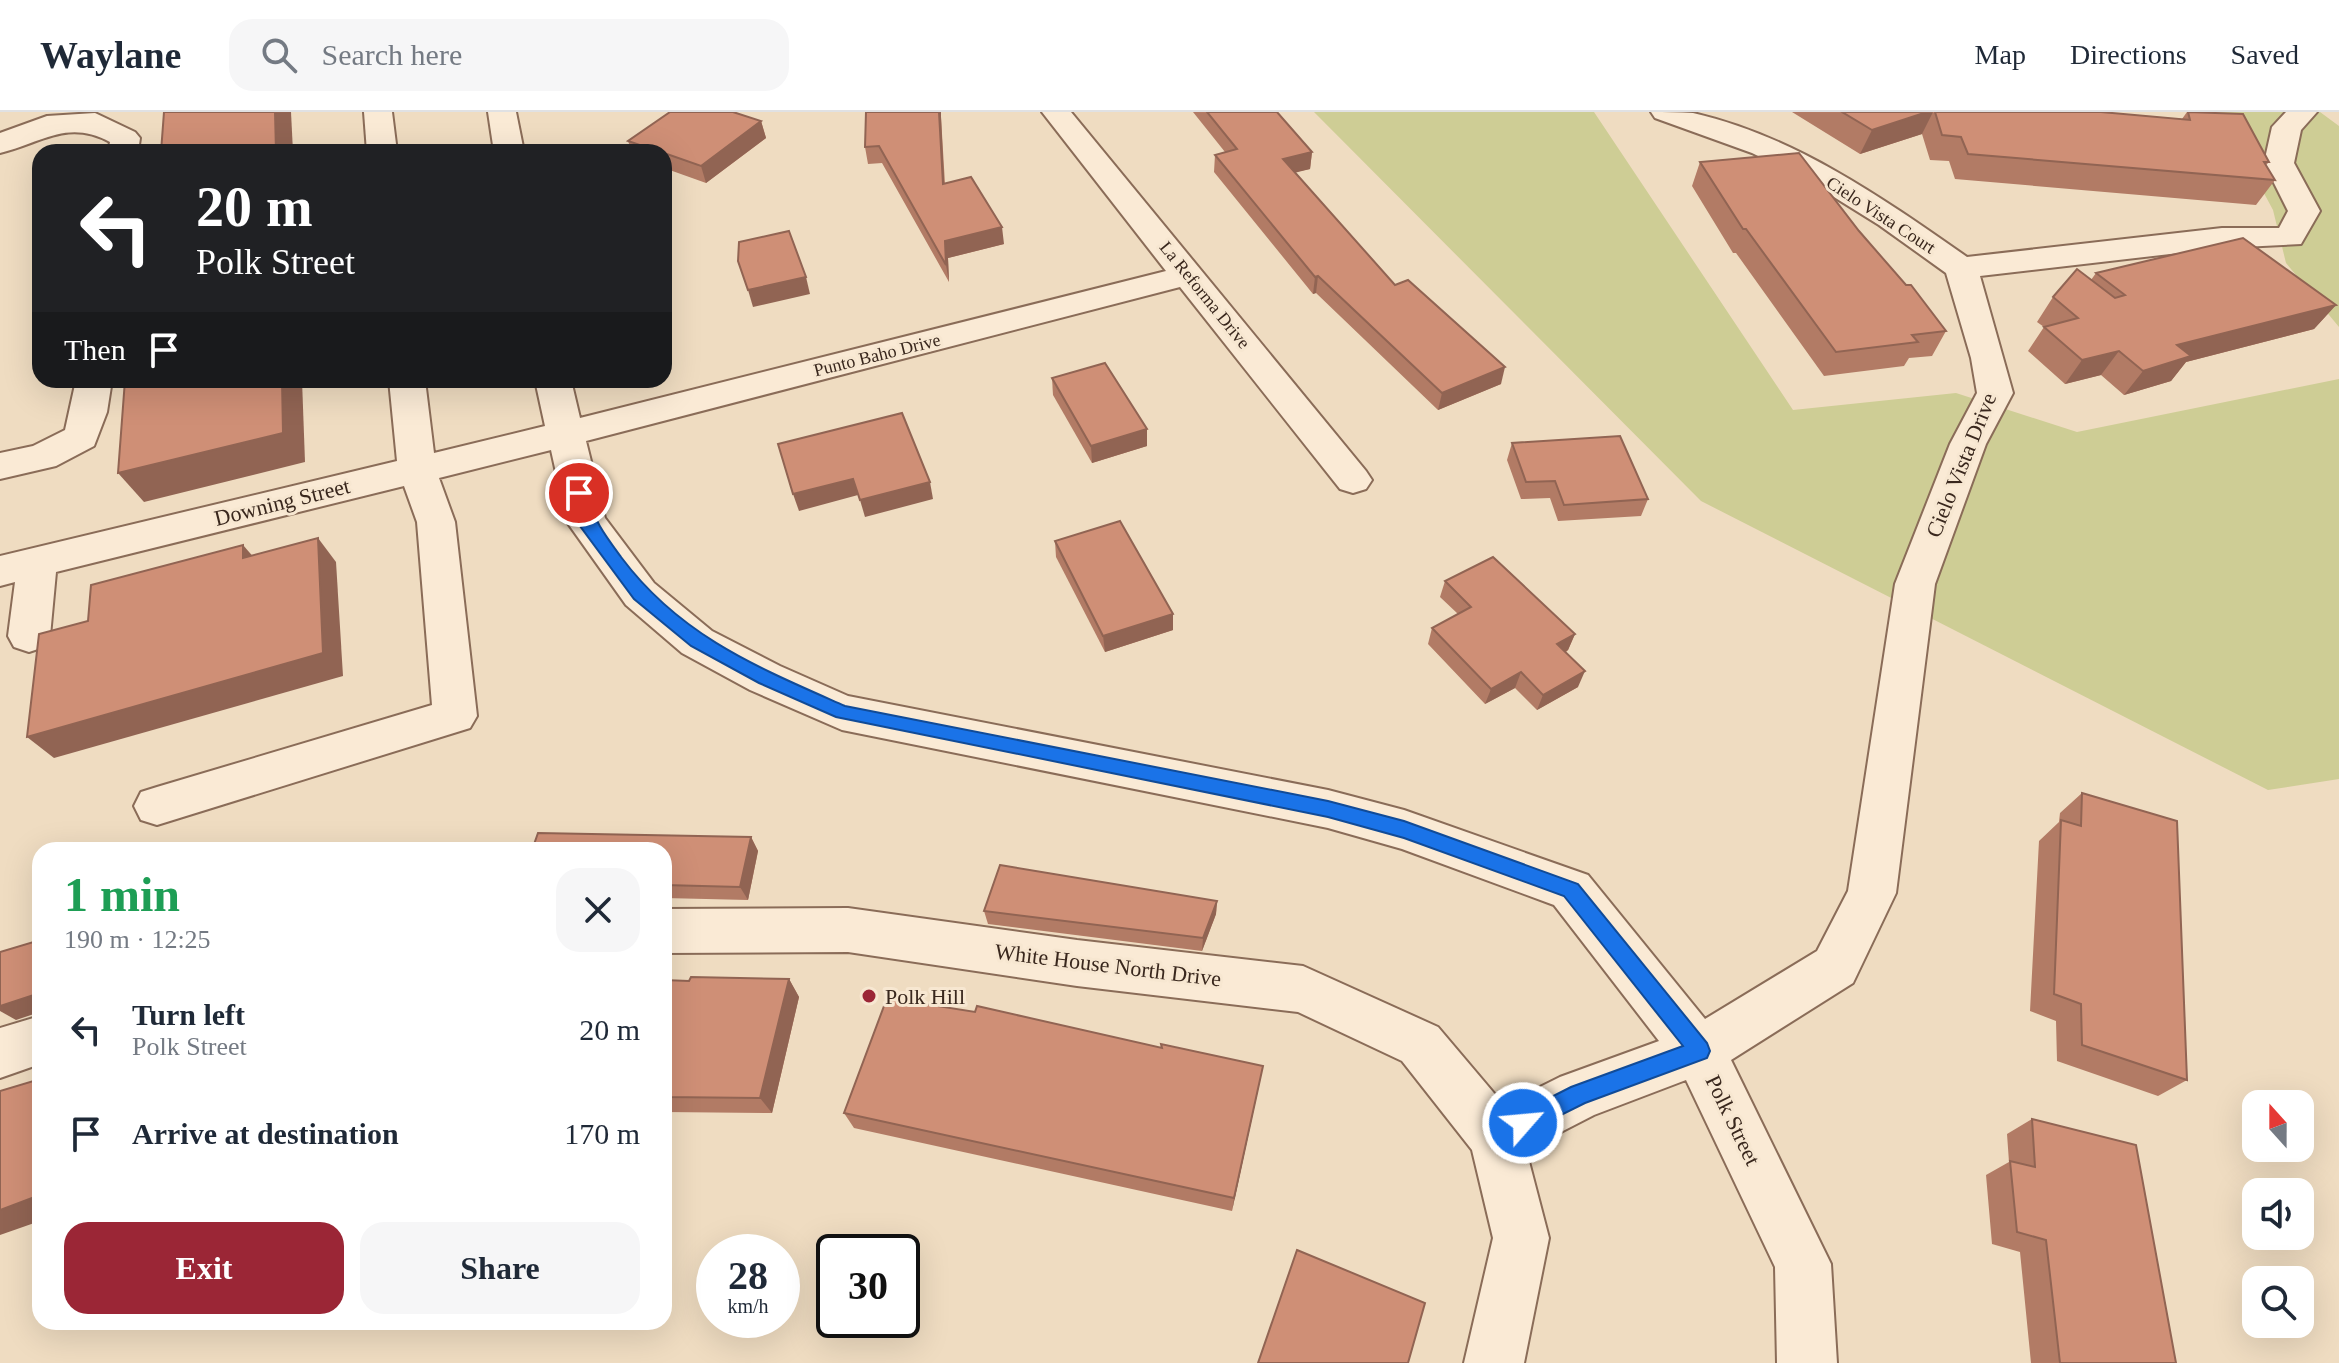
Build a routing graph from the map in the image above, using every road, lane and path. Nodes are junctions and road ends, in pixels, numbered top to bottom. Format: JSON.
{"nodes":[{"id":1,"x":378,"y":112,"type":"edge"},
{"id":2,"x":502,"y":112,"type":"edge"},
{"id":3,"x":1056,"y":112,"type":"edge"},
{"id":4,"x":1665,"y":112,"type":"edge"},
{"id":5,"x":2303,"y":112,"type":"edge"},
{"id":6,"x":48,"y":118,"type":"edge"},
{"id":7,"x":0,"y":144,"type":"edge"},
{"id":8,"x":124,"y":144,"type":"edge"},
{"id":9,"x":381,"y":144,"type":"edge"},
{"id":10,"x":508,"y":144,"type":"edge"},
{"id":11,"x":1961,"y":268,"type":"junction"},
{"id":12,"x":1189,"y":275,"type":"junction"},
{"id":13,"x":93,"y":388,"type":"edge"},
{"id":14,"x":408,"y":388,"type":"edge"},
{"id":15,"x":555,"y":388,"type":"edge"},
{"id":16,"x":565,"y":434,"type":"junction"},
{"id":17,"x":417,"y":469,"type":"junction"},
{"id":18,"x":2,"y":475,"type":"edge"},
{"id":19,"x":1353,"y":480,"type":"dead end"},
{"id":20,"x":18,"y":567,"type":"edge"},
{"id":21,"x":29,"y":636,"type":"dead end"},
{"id":22,"x":157,"y":806,"type":"dead end"},
{"id":23,"x":672,"y":931,"type":"edge"},
{"id":24,"x":32,"y":1043,"type":"edge"},
{"id":25,"x":1699,"y":1051,"type":"junction"},
{"id":26,"x":0,"y":1053,"type":"edge"},
{"id":27,"x":1496,"y":1137,"type":"junction"},
{"id":28,"x":1494,"y":1363,"type":"edge"},
{"id":29,"x":1807,"y":1363,"type":"edge"}],
"edges":[{"from":1,"to":9,"type":"street"},
{"from":2,"to":10,"type":"street"},
{"from":3,"to":12,"type":"street","name":"La Reforma Drive"},
{"from":4,"to":11,"type":"street","name":"Cielo Vista Court"},
{"from":5,"to":11,"type":"street"},
{"from":6,"to":7,"type":"street"},
{"from":6,"to":8,"type":"street"},
{"from":11,"to":25,"type":"street","name":"Cielo Vista Drive"},
{"from":12,"to":16,"type":"street","name":"Punto Baho Drive"},
{"from":12,"to":19,"type":"street","name":"La Reforma Drive"},
{"from":13,"to":18,"type":"street"},
{"from":14,"to":17,"type":"street"},
{"from":15,"to":16,"type":"street","name":"Polk Street"},
{"from":16,"to":17,"type":"street","name":"Downing Street"},
{"from":16,"to":25,"type":"street","name":"Polk Street"},
{"from":17,"to":20,"type":"street","name":"Downing Street"},
{"from":17,"to":22,"type":"street"},
{"from":20,"to":21,"type":"street"},
{"from":23,"to":27,"type":"street","name":"White House North Drive"},
{"from":24,"to":26,"type":"street"},
{"from":25,"to":27,"type":"street","name":"Cielo Vista Drive"},
{"from":25,"to":29,"type":"street","name":"Polk Street"},
{"from":27,"to":28,"type":"street"}]}
